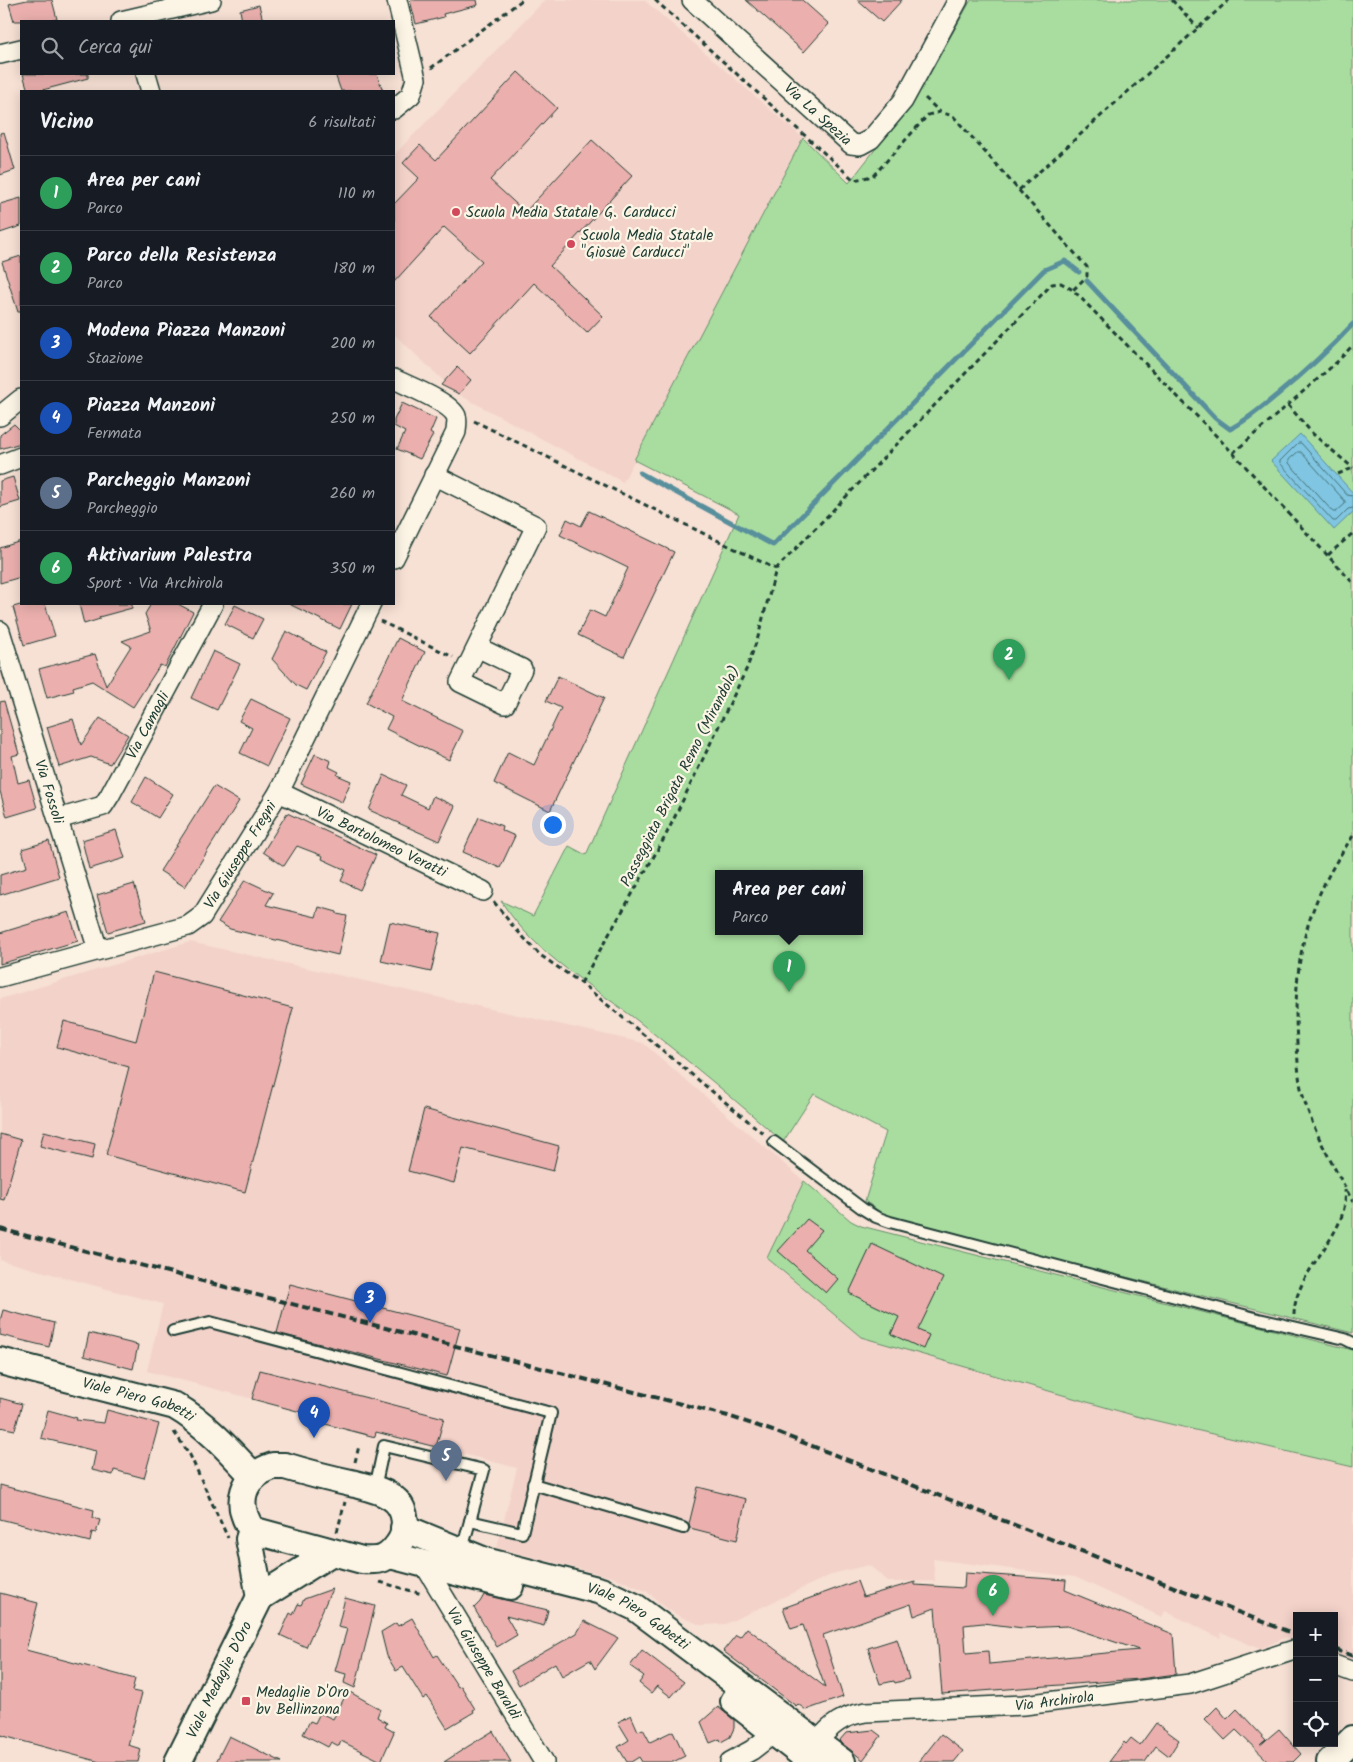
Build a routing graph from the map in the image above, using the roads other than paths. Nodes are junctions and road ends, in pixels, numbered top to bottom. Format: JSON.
{"nodes":[{"id":1,"x":211,"y":0,"type":"edge"},
{"id":2,"x":397,"y":0,"type":"edge"},
{"id":3,"x":692,"y":0,"type":"edge"},
{"id":4,"x":958,"y":0,"type":"edge"},
{"id":5,"x":131,"y":20,"type":"edge"},
{"id":6,"x":20,"y":48,"type":"edge"},
{"id":7,"x":0,"y":54,"type":"edge"},
{"id":8,"x":146,"y":75,"type":"edge"},
{"id":9,"x":151,"y":90,"type":"edge"},
{"id":10,"x":395,"y":108,"type":"edge"},
{"id":11,"x":395,"y":379,"type":"edge"},
{"id":12,"x":20,"y":400,"type":"edge"},
{"id":13,"x":0,"y":416,"type":"edge"},
{"id":14,"x":20,"y":457,"type":"edge"},
{"id":15,"x":0,"y":465,"type":"edge"},
{"id":16,"x":434,"y":475,"type":"junction"},
{"id":17,"x":395,"y":552,"type":"edge"},
{"id":18,"x":212,"y":605,"type":"edge"},
{"id":19,"x":369,"y":609,"type":"edge"},
{"id":20,"x":0,"y":632,"type":"edge"},
{"id":21,"x":477,"y":648,"type":"junction"},
{"id":22,"x":280,"y":792,"type":"junction"},
{"id":23,"x":58,"y":820,"type":"junction"},
{"id":24,"x":483,"y":890,"type":"road end"},
{"id":25,"x":98,"y":950,"type":"junction"},
{"id":26,"x":0,"y":977,"type":"edge"},
{"id":27,"x":774,"y":1142,"type":"road end"},
{"id":28,"x":173,"y":1331,"type":"dead end"},
{"id":29,"x":1353,"y":1343,"type":"edge"},
{"id":30,"x":0,"y":1361,"type":"edge"},
{"id":31,"x":254,"y":1477,"type":"junction"},
{"id":32,"x":534,"y":1484,"type":"junction"},
{"id":33,"x":375,"y":1490,"type":"junction"},
{"id":34,"x":470,"y":1521,"type":"junction"},
{"id":35,"x":404,"y":1528,"type":"junction"},
{"id":36,"x":683,"y":1528,"type":"dead end"},
{"id":37,"x":240,"y":1534,"type":"junction"},
{"id":38,"x":462,"y":1550,"type":"junction"},
{"id":39,"x":332,"y":1552,"type":"junction"},
{"id":40,"x":390,"y":1554,"type":"junction"},
{"id":41,"x":424,"y":1564,"type":"junction"},
{"id":42,"x":260,"y":1597,"type":"junction"},
{"id":43,"x":1293,"y":1650,"type":"edge"},
{"id":44,"x":1338,"y":1666,"type":"edge"},
{"id":45,"x":1353,"y":1672,"type":"edge"},
{"id":46,"x":774,"y":1733,"type":"junction"},
{"id":47,"x":1353,"y":1739,"type":"edge"},
{"id":48,"x":809,"y":1756,"type":"edge"},
{"id":49,"x":178,"y":1762,"type":"edge"},
{"id":50,"x":544,"y":1762,"type":"edge"},
{"id":51,"x":730,"y":1762,"type":"edge"},
{"id":52,"x":842,"y":1762,"type":"edge"},
{"id":53,"x":1330,"y":1762,"type":"edge"}],
"edges":[{"from":1,"to":5,"type":"street"},
{"from":2,"to":10,"type":"street"},
{"from":3,"to":4,"type":"street","name":"Via La Spezia"},
{"from":6,"to":7,"type":"street"},
{"from":8,"to":9,"type":"street"},
{"from":11,"to":16,"type":"street"},
{"from":12,"to":13,"type":"street"},
{"from":14,"to":15,"type":"street"},
{"from":16,"to":17,"type":"street"},
{"from":16,"to":21,"type":"street"},
{"from":18,"to":23,"type":"street","name":"Via Camogli"},
{"from":19,"to":22,"type":"street","name":"Via Giuseppe Fregni"},
{"from":20,"to":23,"type":"street","name":"Via Fossoli"},
{"from":21,"to":21,"type":"street"},
{"from":22,"to":24,"type":"street","name":"Via Bartolomeo Veratti"},
{"from":22,"to":25,"type":"street","name":"Via Giuseppe Fregni"},
{"from":23,"to":25,"type":"street","name":"Via Fossoli"},
{"from":25,"to":26,"type":"street","name":"Via Giuseppe Fregni"},
{"from":27,"to":29,"type":"lane"},
{"from":28,"to":32,"type":"lane"},
{"from":30,"to":31,"type":"main road","name":"Viale Piero Gobetti"},
{"from":31,"to":33,"type":"main road"},
{"from":31,"to":37,"type":"main road"},
{"from":32,"to":34,"type":"lane"},
{"from":32,"to":36,"type":"lane"},
{"from":33,"to":34,"type":"lane"},
{"from":33,"to":35,"type":"main road"},
{"from":34,"to":38,"type":"lane"},
{"from":35,"to":38,"type":"main road","name":"Viale Piero Gobetti"},
{"from":35,"to":40,"type":"main road"},
{"from":37,"to":39,"type":"main road"},
{"from":37,"to":42,"type":"main road"},
{"from":38,"to":48,"type":"main road","name":"Viale Piero Gobetti"},
{"from":39,"to":40,"type":"main road"},
{"from":39,"to":42,"type":"main road"},
{"from":40,"to":41,"type":"main road","name":"Viale Piero Gobetti"},
{"from":41,"to":46,"type":"main road","name":"Viale Piero Gobetti"},
{"from":41,"to":50,"type":"street","name":"Via Giuseppe Baraldi"},
{"from":42,"to":49,"type":"main road","name":"Viale Medaglie D'Oro"},
{"from":43,"to":48,"type":"street","name":"Via Archirola"},
{"from":44,"to":45,"type":"street"},
{"from":46,"to":48,"type":"main road","name":"Viale Piero Gobetti"},
{"from":46,"to":51,"type":"street"},
{"from":47,"to":53,"type":"main road"},
{"from":48,"to":52,"type":"main road","name":"Viale Piero Gobetti"}]}
